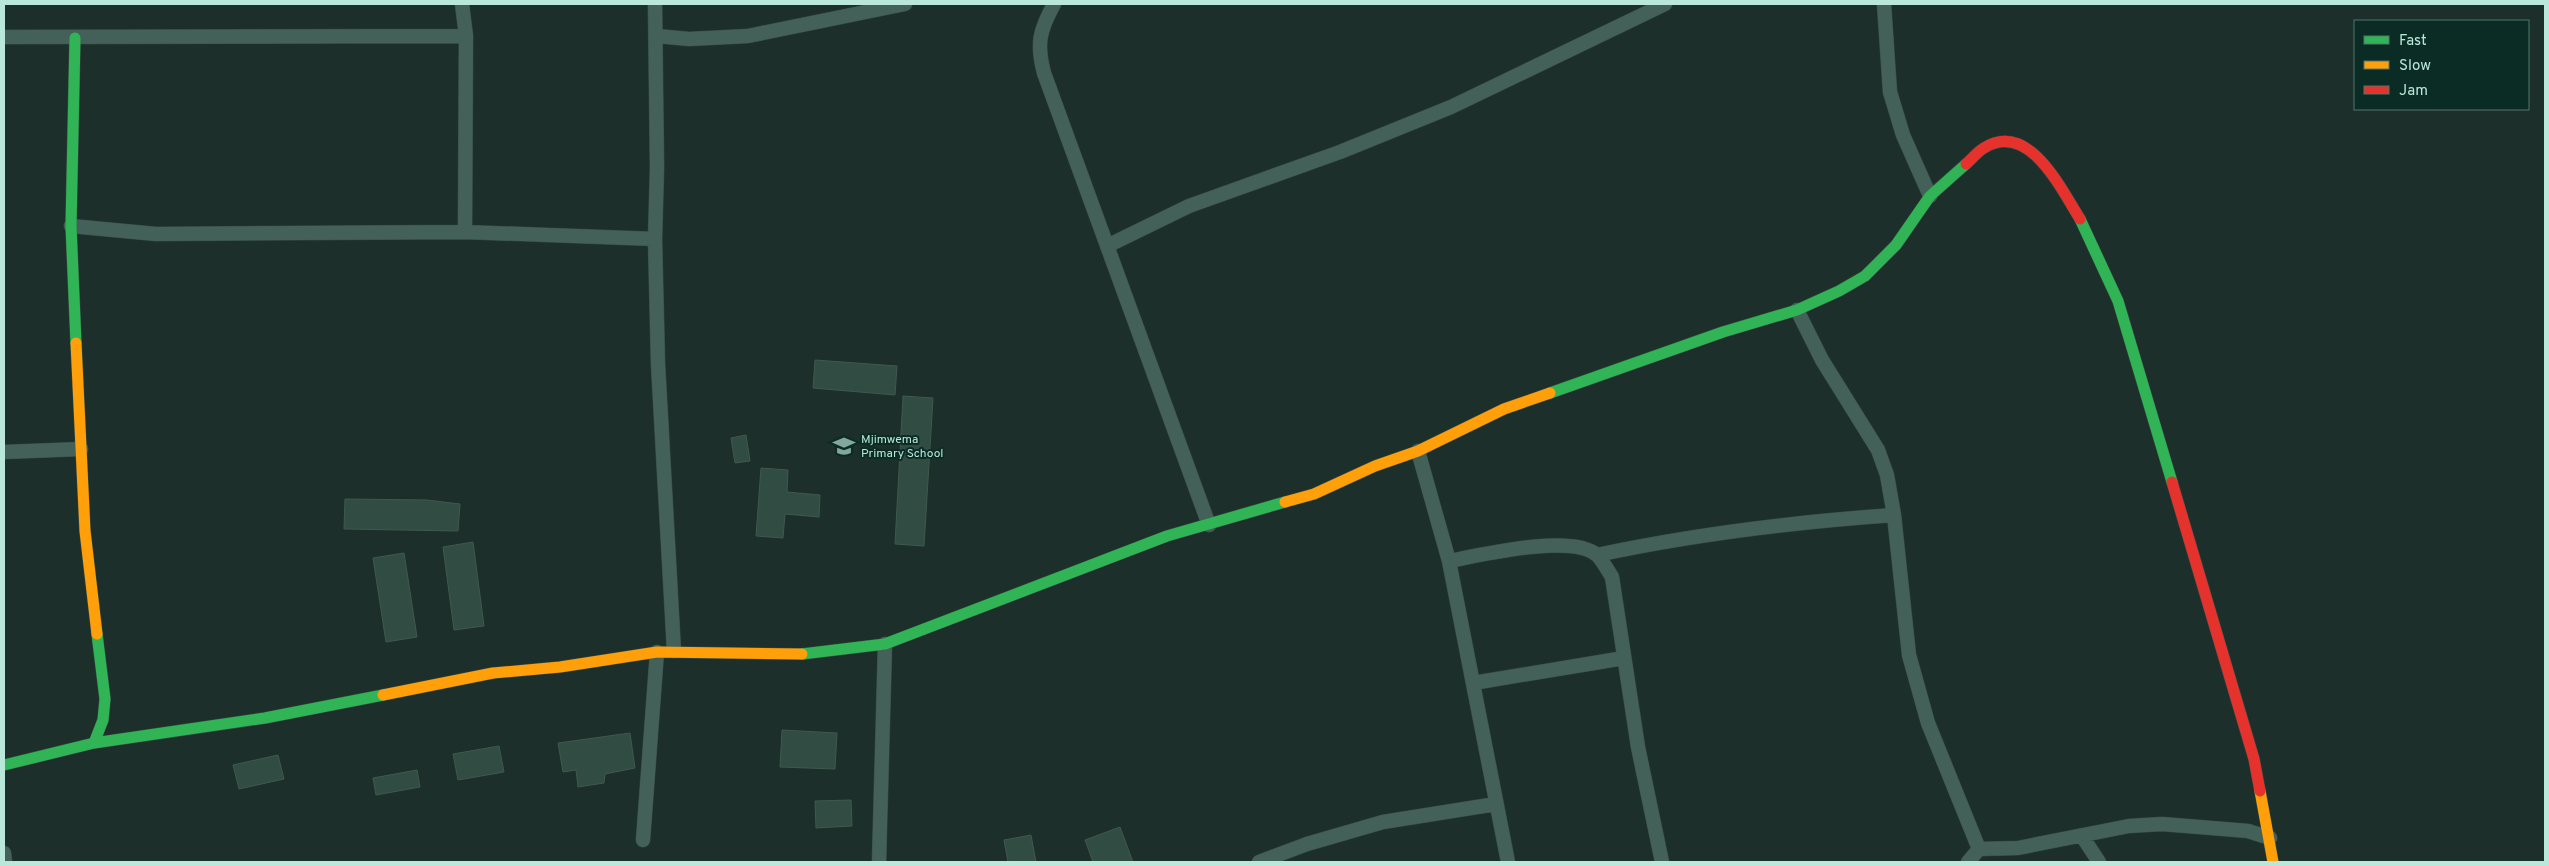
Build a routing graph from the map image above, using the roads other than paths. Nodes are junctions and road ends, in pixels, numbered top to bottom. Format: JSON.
{"nodes":[{"id":1,"x":462,"y":4,"type":"edge"},
{"id":2,"x":655,"y":4,"type":"edge"},
{"id":3,"x":904,"y":4,"type":"edge"},
{"id":4,"x":1054,"y":4,"type":"edge"},
{"id":5,"x":1664,"y":4,"type":"edge"},
{"id":6,"x":1884,"y":4,"type":"edge"},
{"id":7,"x":868,"y":7,"type":"edge"},
{"id":8,"x":466,"y":36,"type":"junction"},
{"id":9,"x":656,"y":36,"type":"junction"},
{"id":10,"x":4,"y":37,"type":"edge"},
{"id":11,"x":75,"y":38,"type":"junction"},
{"id":12,"x":1930,"y":196,"type":"junction"},
{"id":13,"x":72,"y":226,"type":"junction"},
{"id":14,"x":465,"y":232,"type":"junction"},
{"id":15,"x":655,"y":239,"type":"junction"},
{"id":16,"x":1107,"y":246,"type":"junction"},
{"id":17,"x":1797,"y":310,"type":"junction"},
{"id":18,"x":81,"y":449,"type":"junction"},
{"id":19,"x":1418,"y":451,"type":"junction"},
{"id":20,"x":4,"y":452,"type":"edge"},
{"id":21,"x":1894,"y":515,"type":"junction"},
{"id":22,"x":1209,"y":525,"type":"junction"},
{"id":23,"x":1597,"y":555,"type":"junction"},
{"id":24,"x":1449,"y":561,"type":"junction"},
{"id":25,"x":885,"y":644,"type":"junction"},
{"id":26,"x":674,"y":651,"type":"junction"},
{"id":27,"x":657,"y":652,"type":"junction"},
{"id":28,"x":1624,"y":658,"type":"junction"},
{"id":29,"x":1473,"y":683,"type":"junction"},
{"id":30,"x":94,"y":744,"type":"junction"},
{"id":31,"x":4,"y":765,"type":"edge"},
{"id":32,"x":1496,"y":804,"type":"junction"},
{"id":33,"x":2082,"y":836,"type":"junction"},
{"id":34,"x":2270,"y":838,"type":"junction"},
{"id":35,"x":643,"y":840,"type":"dead end"},
{"id":36,"x":1979,"y":849,"type":"junction"},
{"id":37,"x":4,"y":853,"type":"edge"},
{"id":38,"x":5,"y":862,"type":"edge"},
{"id":39,"x":879,"y":862,"type":"edge"},
{"id":40,"x":1259,"y":862,"type":"edge"},
{"id":41,"x":1508,"y":862,"type":"edge"},
{"id":42,"x":1662,"y":862,"type":"edge"},
{"id":43,"x":1968,"y":862,"type":"edge"},
{"id":44,"x":2099,"y":862,"type":"edge"},
{"id":45,"x":2273,"y":862,"type":"edge"}],
"edges":[{"from":1,"to":8,"type":"street"},
{"from":2,"to":9,"type":"street"},
{"from":3,"to":7,"type":"street"},
{"from":4,"to":16,"type":"street"},
{"from":5,"to":16,"type":"street"},
{"from":6,"to":12,"type":"street"},
{"from":7,"to":9,"type":"street"},
{"from":8,"to":11,"type":"street"},
{"from":8,"to":14,"type":"street"},
{"from":9,"to":15,"type":"street"},
{"from":10,"to":11,"type":"street"},
{"from":11,"to":13,"type":"street"},
{"from":12,"to":17,"type":"street"},
{"from":12,"to":34,"type":"street"},
{"from":13,"to":14,"type":"street"},
{"from":13,"to":18,"type":"street"},
{"from":14,"to":15,"type":"street"},
{"from":15,"to":26,"type":"street"},
{"from":16,"to":22,"type":"street"},
{"from":17,"to":19,"type":"street"},
{"from":17,"to":21,"type":"street"},
{"from":18,"to":20,"type":"street"},
{"from":18,"to":30,"type":"street"},
{"from":19,"to":22,"type":"street"},
{"from":19,"to":24,"type":"street"},
{"from":21,"to":23,"type":"street"},
{"from":21,"to":36,"type":"street"},
{"from":22,"to":25,"type":"street"},
{"from":23,"to":24,"type":"street"},
{"from":23,"to":28,"type":"street"},
{"from":24,"to":29,"type":"street"},
{"from":25,"to":26,"type":"street"},
{"from":25,"to":39,"type":"street"},
{"from":26,"to":27,"type":"street"},
{"from":27,"to":30,"type":"street"},
{"from":27,"to":35,"type":"street"},
{"from":28,"to":29,"type":"street"},
{"from":28,"to":42,"type":"street"},
{"from":29,"to":32,"type":"street"},
{"from":30,"to":31,"type":"street"},
{"from":32,"to":40,"type":"street"},
{"from":32,"to":41,"type":"street"},
{"from":33,"to":34,"type":"street"},
{"from":33,"to":36,"type":"street"},
{"from":33,"to":44,"type":"street"},
{"from":34,"to":45,"type":"street"},
{"from":36,"to":43,"type":"street"},
{"from":37,"to":38,"type":"street"}]}
